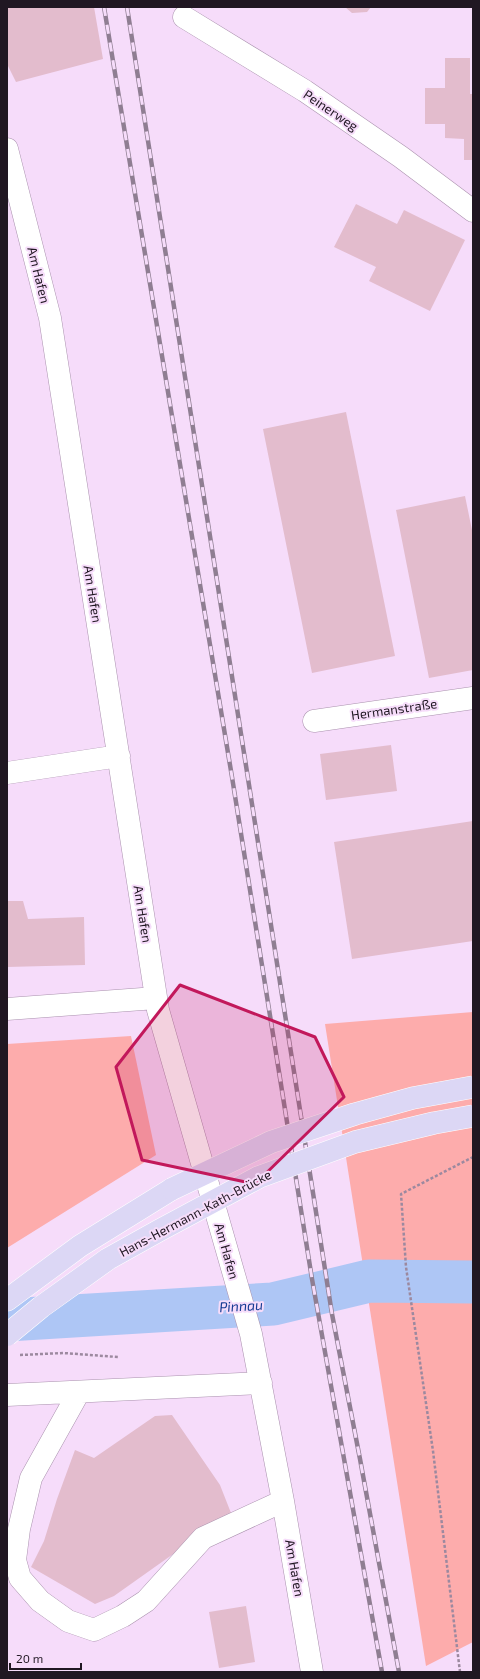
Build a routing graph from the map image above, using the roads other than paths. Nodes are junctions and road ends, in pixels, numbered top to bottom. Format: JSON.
{"nodes":[{"id":1,"x":184,"y":17,"type":"dead end"},
{"id":2,"x":7,"y":149,"type":"edge"},
{"id":3,"x":473,"y":211,"type":"edge"},
{"id":4,"x":473,"y":698,"type":"edge"},
{"id":5,"x":314,"y":721,"type":"dead end"},
{"id":6,"x":119,"y":756,"type":"junction"},
{"id":7,"x":7,"y":773,"type":"edge"},
{"id":8,"x":156,"y":998,"type":"junction"},
{"id":9,"x":7,"y":1009,"type":"edge"},
{"id":10,"x":473,"y":1087,"type":"edge"},
{"id":11,"x":473,"y":1116,"type":"edge"},
{"id":12,"x":7,"y":1300,"type":"edge"},
{"id":13,"x":7,"y":1335,"type":"edge"},
{"id":14,"x":261,"y":1383,"type":"junction"},
{"id":15,"x":79,"y":1392,"type":"junction"},
{"id":16,"x":7,"y":1395,"type":"edge"},
{"id":17,"x":283,"y":1501,"type":"junction"},
{"id":18,"x":312,"y":1672,"type":"edge"}],
"edges":[{"from":1,"to":3,"type":"street","name":"Peinerweg"},
{"from":2,"to":6,"type":"street","name":"Am Hafen"},
{"from":4,"to":5,"type":"street","name":"Hermanstraße"},
{"from":6,"to":7,"type":"street"},
{"from":6,"to":8,"type":"street","name":"Am Hafen"},
{"from":8,"to":9,"type":"street"},
{"from":8,"to":14,"type":"street","name":"Am Hafen"},
{"from":10,"to":12,"type":"main road","name":"Hans-Hermann-Kath-Brücke","bridge":true},
{"from":11,"to":13,"type":"main road","name":"Hans-Hermann-Kath-Brücke","bridge":true},
{"from":14,"to":15,"type":"street"},
{"from":14,"to":17,"type":"street","name":"Am Hafen"},
{"from":15,"to":16,"type":"street"},
{"from":15,"to":17,"type":"street"},
{"from":17,"to":18,"type":"street","name":"Am Hafen"}]}
